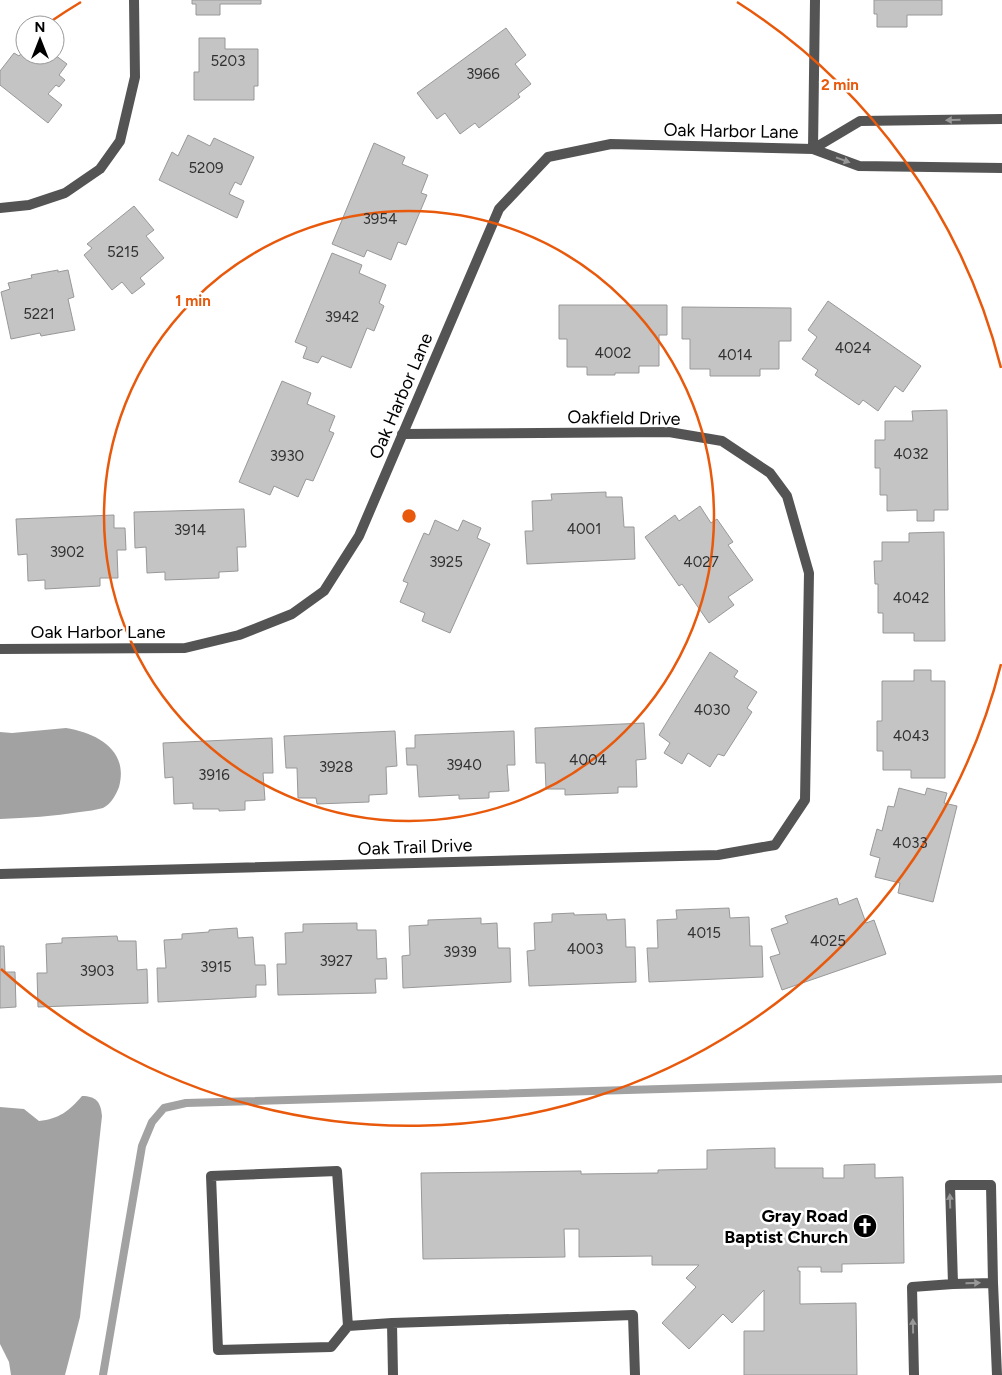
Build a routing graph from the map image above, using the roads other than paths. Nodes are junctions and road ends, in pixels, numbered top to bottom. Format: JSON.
{"nodes":[{"id":1,"x":134,"y":0,"type":"edge"},
{"id":2,"x":815,"y":0,"type":"edge"},
{"id":3,"x":1002,"y":119,"type":"edge"},
{"id":4,"x":813,"y":149,"type":"junction"},
{"id":5,"x":1002,"y":168,"type":"edge"},
{"id":6,"x":0,"y":208,"type":"edge"},
{"id":7,"x":402,"y":434,"type":"junction"},
{"id":8,"x":0,"y":649,"type":"edge"},
{"id":9,"x":805,"y":800,"type":"joint"},
{"id":10,"x":0,"y":874,"type":"edge"},
{"id":11,"x":993,"y":1283,"type":"junction"},
{"id":12,"x":953,"y":1284,"type":"junction"},
{"id":13,"x":392,"y":1322,"type":"junction"},
{"id":14,"x":348,"y":1326,"type":"junction"},
{"id":15,"x":393,"y":1375,"type":"edge"},
{"id":16,"x":635,"y":1375,"type":"edge"},
{"id":17,"x":914,"y":1375,"type":"edge"},
{"id":18,"x":997,"y":1375,"type":"edge"}],
"edges":[{"from":1,"to":6,"type":"street"},
{"from":2,"to":4,"type":"street"},
{"from":3,"to":4,"type":"street","name":"Oak Harbor Lane","one_way":true},
{"from":4,"to":5,"type":"street","name":"Oak Harbor Lane","one_way":true},
{"from":4,"to":7,"type":"street","name":"Oak Harbor Lane"},
{"from":7,"to":8,"type":"street","name":"Oak Harbor Lane"},
{"from":7,"to":9,"type":"street","name":"Oakfield Drive"},
{"from":9,"to":10,"type":"street","name":"Oak Trail Drive"},
{"from":12,"to":11,"type":"street","one_way":true},
{"from":12,"to":11,"type":"street","one_way":true},
{"from":11,"to":18,"type":"street"},
{"from":17,"to":12,"type":"street","one_way":true},
{"from":13,"to":14,"type":"street"},
{"from":13,"to":15,"type":"street"},
{"from":13,"to":16,"type":"street"},
{"from":14,"to":14,"type":"street"}]}
